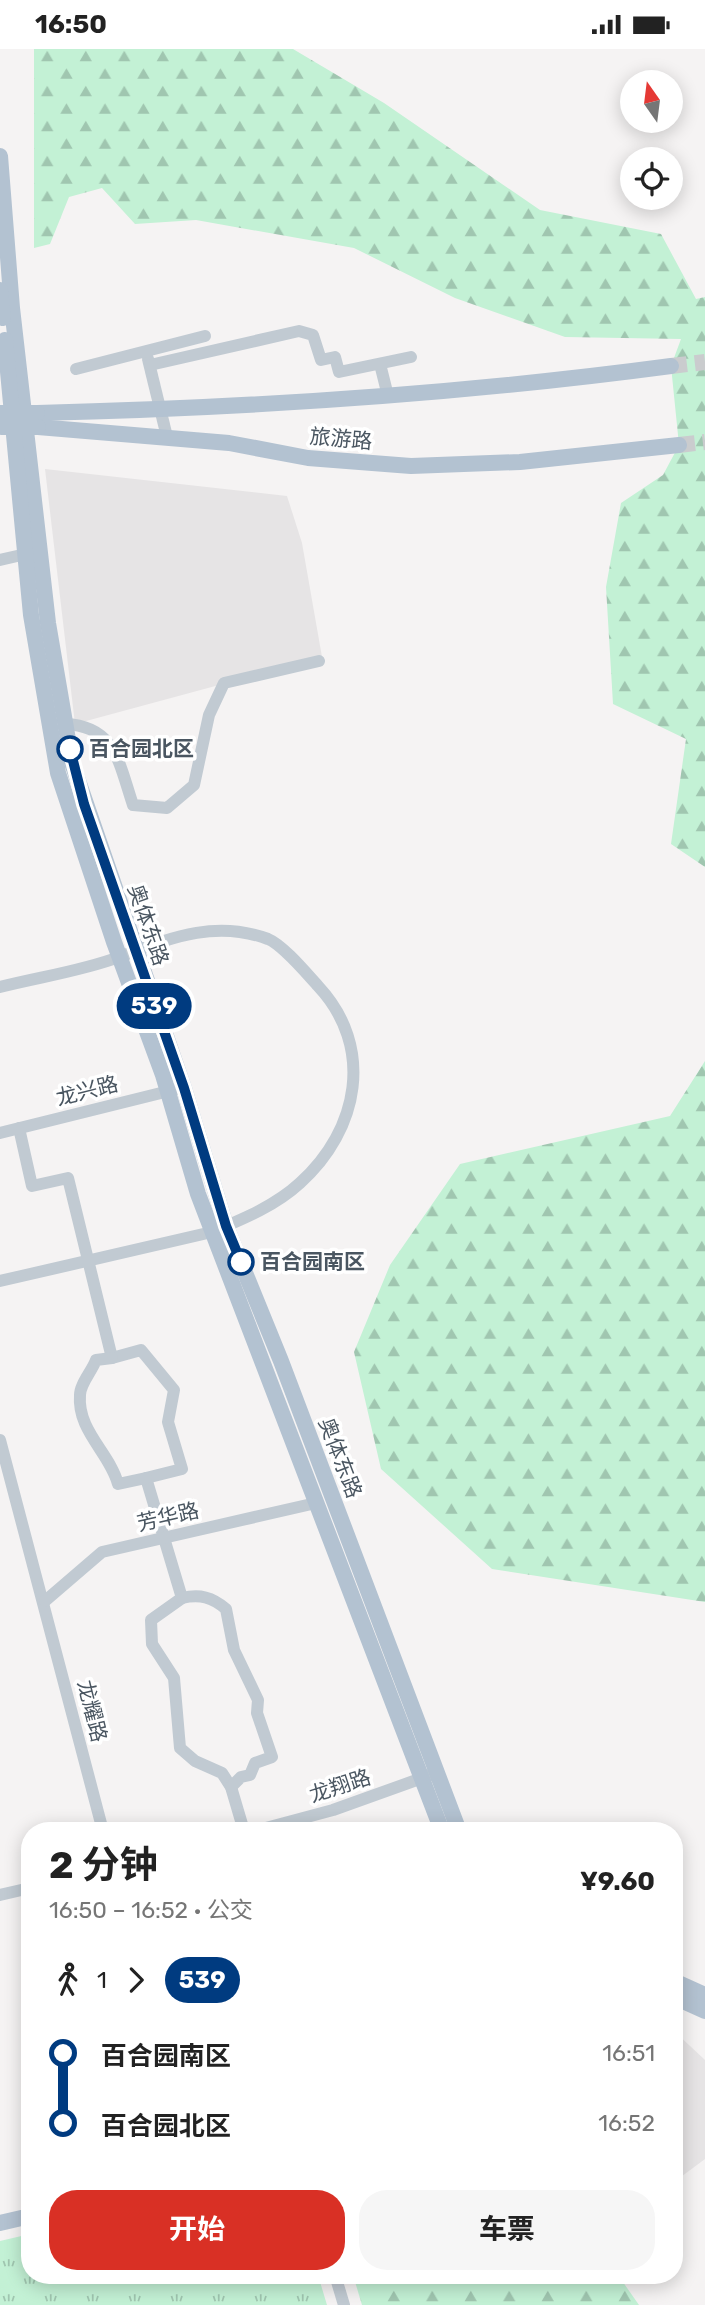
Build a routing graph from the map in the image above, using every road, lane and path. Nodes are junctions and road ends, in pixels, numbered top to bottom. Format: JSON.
{"nodes":[{"id":1,"x":0,"y":156,"type":"edge"},
{"id":2,"x":0,"y":290,"type":"edge"},
{"id":3,"x":5,"y":308,"type":"edge"},
{"id":4,"x":205,"y":337,"type":"dead end"},
{"id":5,"x":146,"y":351,"type":"junction"},
{"id":6,"x":411,"y":357,"type":"dead end"},
{"id":7,"x":380,"y":364,"type":"junction"},
{"id":8,"x":149,"y":365,"type":"junction"},
{"id":9,"x":671,"y":366,"type":"tunnel mouth"},
{"id":10,"x":76,"y":369,"type":"dead end"},
{"id":11,"x":388,"y":396,"type":"junction"},
{"id":12,"x":160,"y":409,"type":"junction"},
{"id":13,"x":1,"y":420,"type":"edge"},
{"id":14,"x":38,"y":420,"type":"junction"},
{"id":15,"x":167,"y":437,"type":"junction"},
{"id":16,"x":679,"y":445,"type":"tunnel mouth"},
{"id":17,"x":26,"y":554,"type":"junction"},
{"id":18,"x":0,"y":560,"type":"edge"},
{"id":19,"x":319,"y":661,"type":"dead end"},
{"id":20,"x":65,"y":723,"type":"junction"},
{"id":21,"x":127,"y":953,"type":"junction"},
{"id":22,"x":0,"y":987,"type":"edge"},
{"id":23,"x":184,"y":1088,"type":"junction"},
{"id":24,"x":166,"y":1091,"type":"junction"},
{"id":25,"x":19,"y":1128,"type":"junction"},
{"id":26,"x":0,"y":1133,"type":"edge"},
{"id":27,"x":219,"y":1229,"type":"junction"},
{"id":28,"x":0,"y":1281,"type":"edge"},
{"id":29,"x":112,"y":1358,"type":"junction"},
{"id":30,"x":0,"y":1440,"type":"edge"},
{"id":31,"x":146,"y":1478,"type":"junction"},
{"id":32,"x":316,"y":1503,"type":"junction"},
{"id":33,"x":163,"y":1538,"type":"junction"},
{"id":34,"x":182,"y":1598,"type":"junction"},
{"id":35,"x":45,"y":1601,"type":"junction"},
{"id":36,"x":436,"y":1773,"type":"junction"},
{"id":37,"x":420,"y":1780,"type":"junction"},
{"id":38,"x":231,"y":1787,"type":"junction"},
{"id":39,"x":101,"y":1822,"type":"edge"},
{"id":40,"x":241,"y":1822,"type":"edge"},
{"id":41,"x":289,"y":1822,"type":"edge"},
{"id":42,"x":438,"y":1822,"type":"edge"},
{"id":43,"x":455,"y":1822,"type":"edge"},
{"id":44,"x":21,"y":1890,"type":"edge"},
{"id":45,"x":0,"y":1895,"type":"edge"},
{"id":46,"x":683,"y":1985,"type":"edge"},
{"id":47,"x":705,"y":1994,"type":"edge"},
{"id":48,"x":683,"y":2001,"type":"edge"},
{"id":49,"x":705,"y":2011,"type":"edge"},
{"id":50,"x":21,"y":2209,"type":"edge"},
{"id":51,"x":0,"y":2214,"type":"edge"},
{"id":52,"x":21,"y":2218,"type":"edge"},
{"id":53,"x":0,"y":2223,"type":"edge"},
{"id":54,"x":338,"y":2284,"type":"edge"},
{"id":55,"x":344,"y":2305,"type":"edge"}],
"edges":[{"from":1,"to":3,"type":"main road","name":"奥体东路"},
{"from":2,"to":3,"type":"main road"},
{"from":3,"to":17,"type":"main road"},
{"from":3,"to":20,"type":"main road","name":"奥体东路"},
{"from":4,"to":5,"type":"street"},
{"from":5,"to":8,"type":"street"},
{"from":5,"to":10,"type":"street"},
{"from":6,"to":7,"type":"street"},
{"from":7,"to":8,"type":"street"},
{"from":7,"to":11,"type":"street"},
{"from":8,"to":12,"type":"street"},
{"from":9,"to":11,"type":"main road","name":"旅游路"},
{"from":11,"to":12,"type":"main road","name":"旅游路"},
{"from":12,"to":14,"type":"main road","name":"旅游路"},
{"from":12,"to":15,"type":"street"},
{"from":13,"to":14,"type":"main road","name":"旅游路","bridge":true},
{"from":14,"to":15,"type":"main road","name":"旅游路"},
{"from":15,"to":16,"type":"main road","name":"旅游路"},
{"from":17,"to":18,"type":"street"},
{"from":17,"to":21,"type":"main road"},
{"from":19,"to":20,"type":"street"},
{"from":20,"to":21,"type":"main road","name":"奥体东路"},
{"from":21,"to":22,"type":"street"},
{"from":21,"to":23,"type":"main road","name":"奥体东路"},
{"from":21,"to":24,"type":"main road"},
{"from":21,"to":27,"type":"street"},
{"from":23,"to":24,"type":"street","name":"龙兴路"},
{"from":23,"to":27,"type":"main road","name":"奥体东路"},
{"from":24,"to":25,"type":"street","name":"龙兴路"},
{"from":24,"to":27,"type":"main road"},
{"from":25,"to":26,"type":"street","name":"龙兴路"},
{"from":25,"to":29,"type":"street"},
{"from":27,"to":28,"type":"street"},
{"from":27,"to":32,"type":"main road"},
{"from":27,"to":36,"type":"main road","name":"奥体东路"},
{"from":29,"to":31,"type":"street"},
{"from":29,"to":31,"type":"street"},
{"from":30,"to":35,"type":"street","name":"龙耀路"},
{"from":31,"to":33,"type":"street"},
{"from":32,"to":33,"type":"street","name":"芳华路"},
{"from":32,"to":37,"type":"main road"},
{"from":33,"to":34,"type":"street"},
{"from":33,"to":35,"type":"street","name":"芳华路"},
{"from":34,"to":38,"type":"street"},
{"from":34,"to":38,"type":"street"},
{"from":35,"to":39,"type":"street","name":"龙耀路"},
{"from":36,"to":37,"type":"street","name":"龙翔路"},
{"from":36,"to":43,"type":"main road","name":"奥体东路"},
{"from":37,"to":41,"type":"street","name":"龙翔路"},
{"from":37,"to":42,"type":"main road"},
{"from":38,"to":40,"type":"street"},
{"from":44,"to":45,"type":"street"},
{"from":46,"to":47,"type":"main road"},
{"from":48,"to":49,"type":"main road"},
{"from":50,"to":51,"type":"main road"},
{"from":52,"to":53,"type":"main road"},
{"from":54,"to":55,"type":"street"}]}
